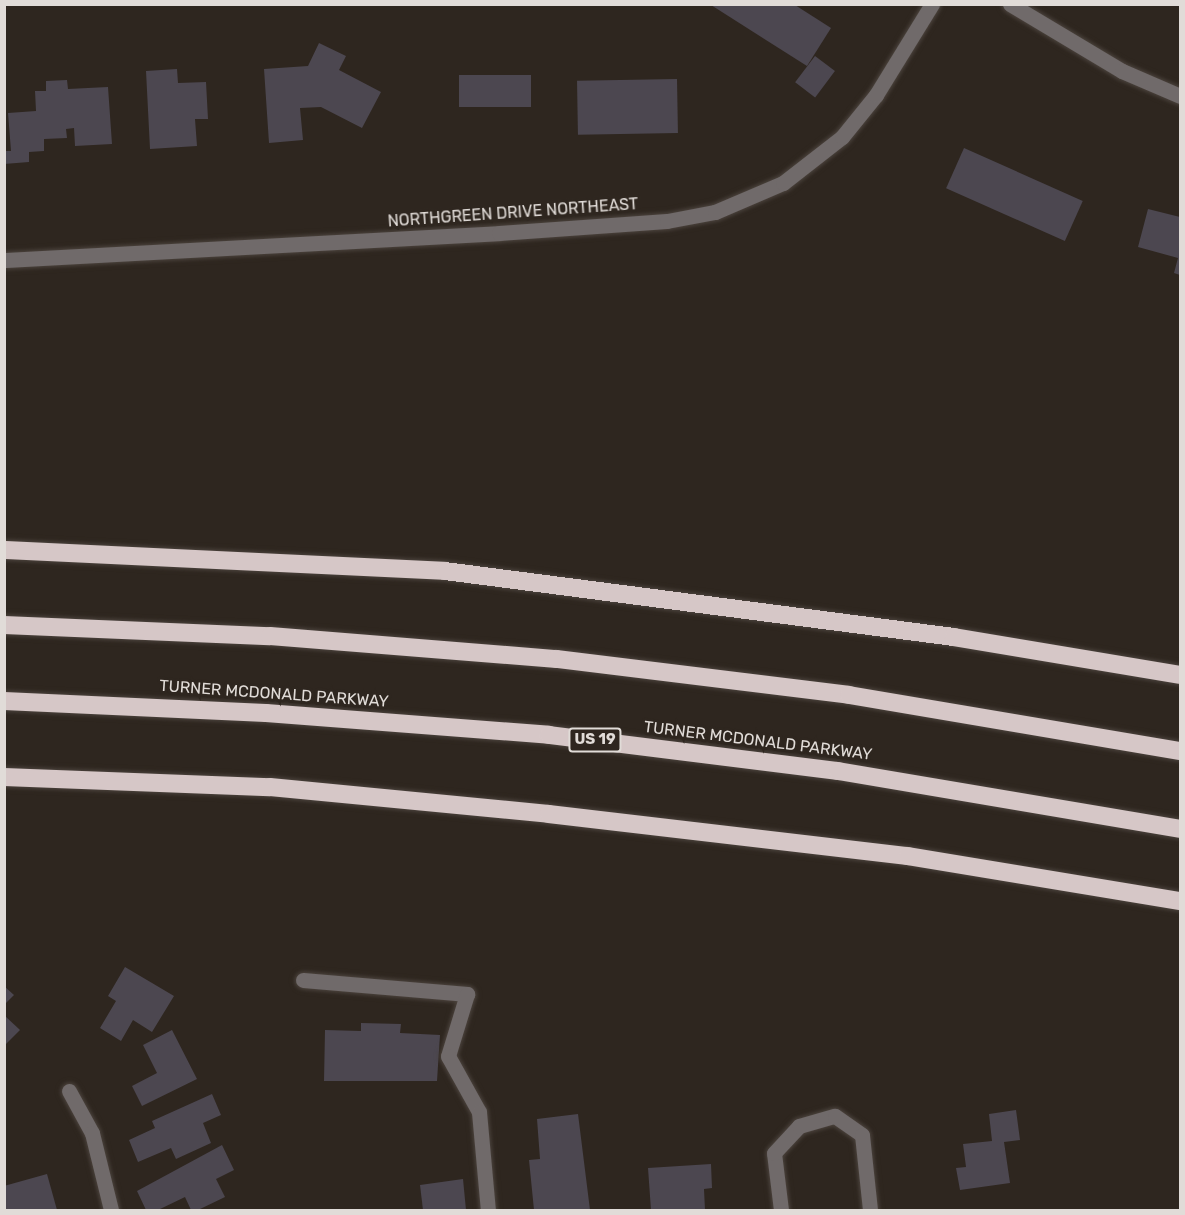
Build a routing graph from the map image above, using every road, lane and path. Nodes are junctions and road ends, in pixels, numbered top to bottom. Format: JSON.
{"nodes":[{"id":1,"x":932,"y":4,"type":"edge"},
{"id":2,"x":1010,"y":4,"type":"edge"},
{"id":3,"x":1180,"y":96,"type":"edge"},
{"id":4,"x":4,"y":260,"type":"edge"},
{"id":5,"x":4,"y":550,"type":"edge"},
{"id":6,"x":4,"y":625,"type":"edge"},
{"id":7,"x":1180,"y":675,"type":"edge"},
{"id":8,"x":4,"y":701,"type":"edge"},
{"id":9,"x":1180,"y":751,"type":"edge"},
{"id":10,"x":4,"y":777,"type":"edge"},
{"id":11,"x":1180,"y":829,"type":"edge"},
{"id":12,"x":1180,"y":902,"type":"edge"},
{"id":13,"x":303,"y":980,"type":"dead end"},
{"id":14,"x":69,"y":1091,"type":"dead end"},
{"id":15,"x":111,"y":1210,"type":"edge"},
{"id":16,"x":488,"y":1210,"type":"edge"},
{"id":17,"x":781,"y":1210,"type":"edge"},
{"id":18,"x":870,"y":1210,"type":"edge"}],
"edges":[{"from":1,"to":4,"type":"street","name":"NORTHGREEN DRIVE NORTHEAST"},
{"from":2,"to":3,"type":"street"},
{"from":5,"to":7,"type":"highway"},
{"from":6,"to":9,"type":"highway"},
{"from":8,"to":11,"type":"highway","name":"TURNER MCDONALD PARKWAY","number":"US 19"},
{"from":10,"to":12,"type":"highway"},
{"from":13,"to":16,"type":"street"},
{"from":14,"to":15,"type":"street"},
{"from":17,"to":18,"type":"street"}]}
